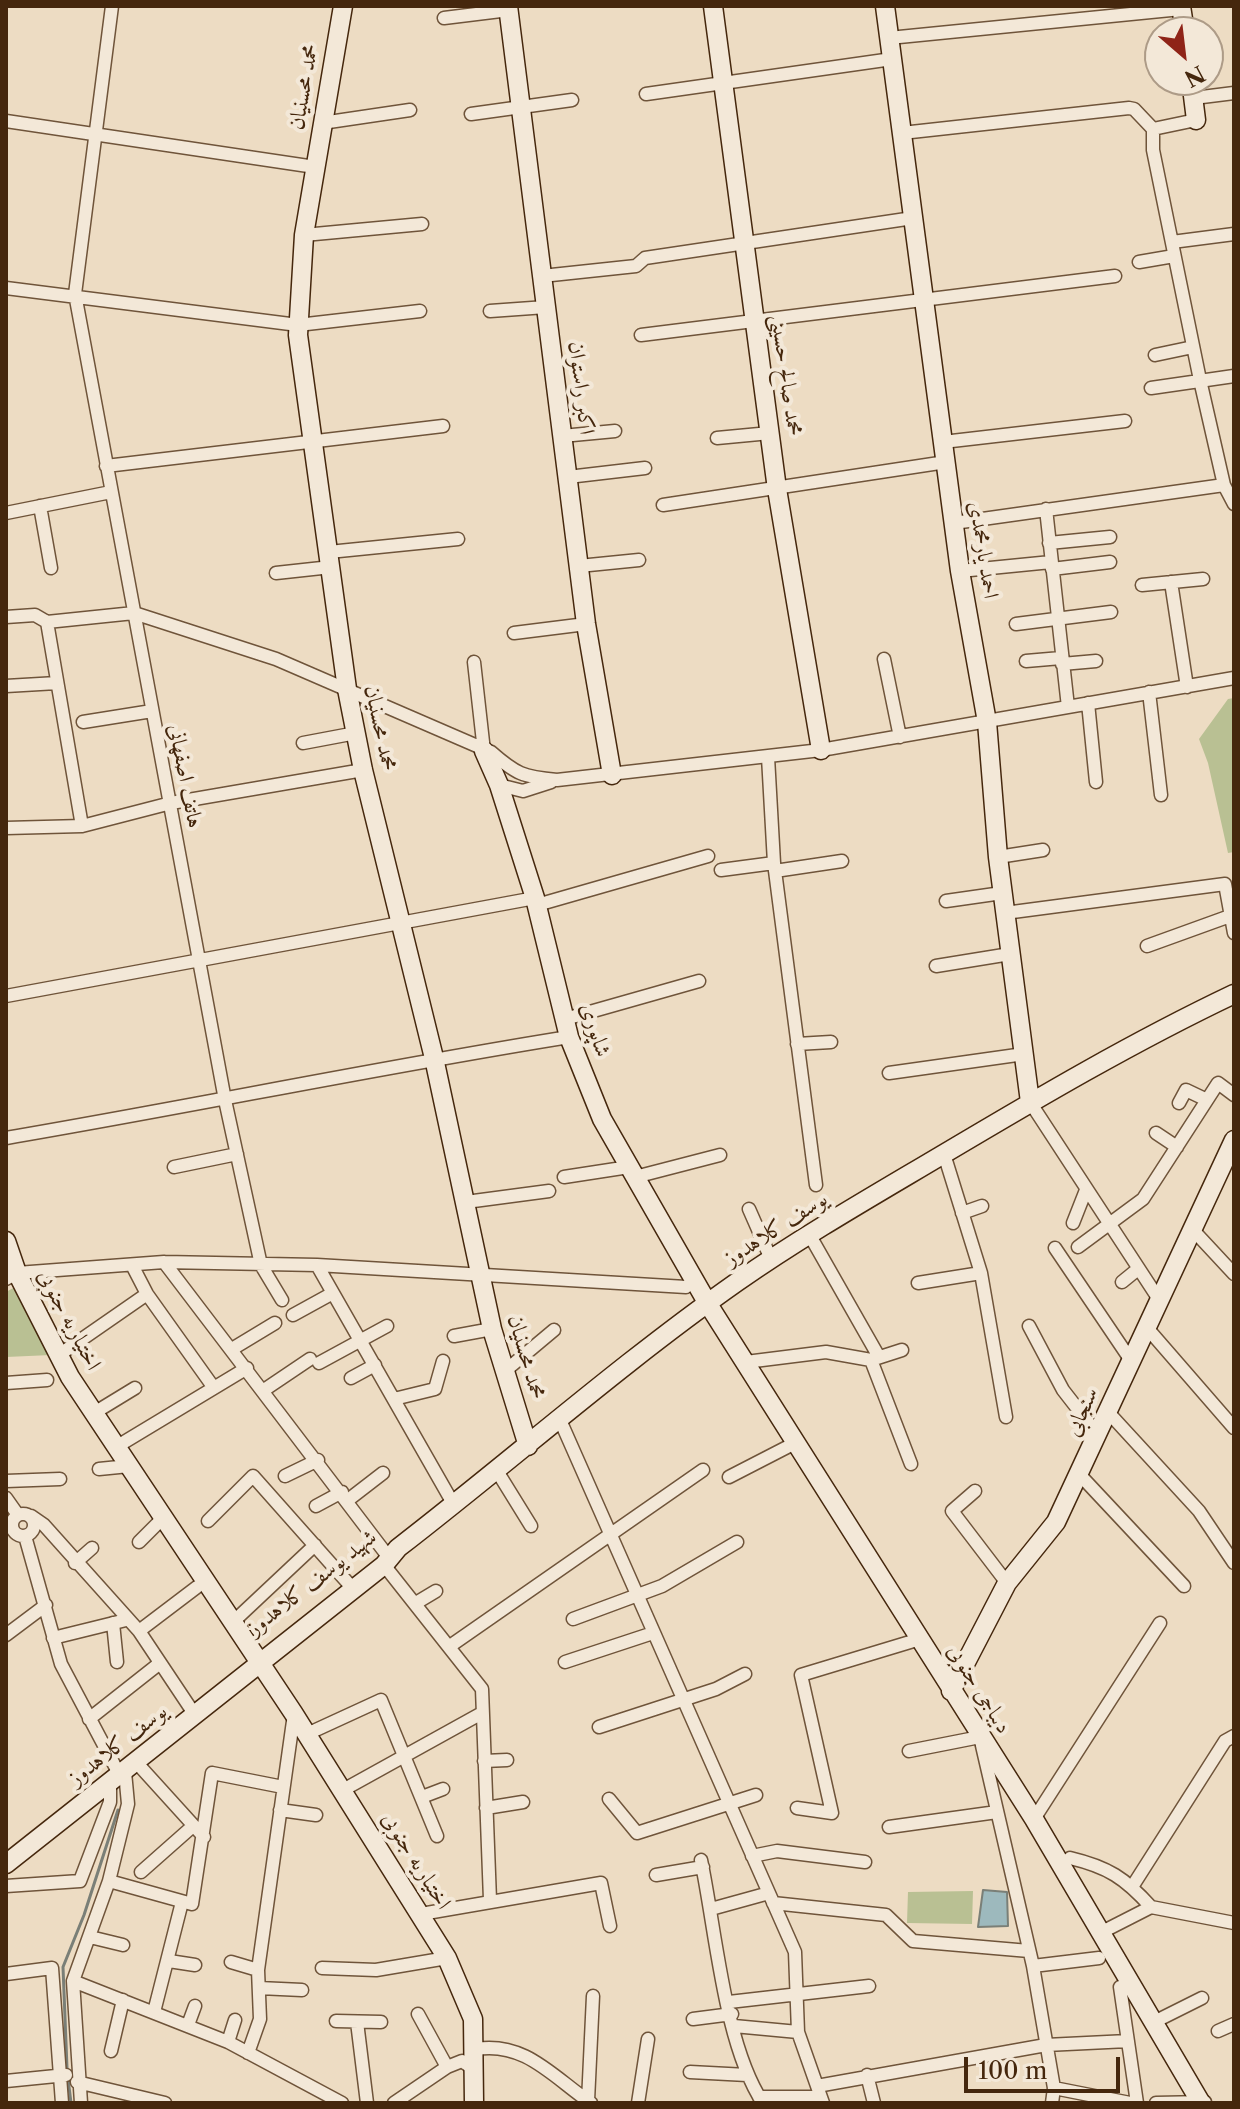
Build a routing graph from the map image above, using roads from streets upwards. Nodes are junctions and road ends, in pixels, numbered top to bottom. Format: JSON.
{"nodes":[{"id":1,"x":112,"y":6,"type":"edge"},
{"id":2,"x":343,"y":6,"type":"edge"},
{"id":3,"x":713,"y":6,"type":"edge"},
{"id":4,"x":885,"y":6,"type":"edge"},
{"id":5,"x":1181,"y":7,"type":"edge"},
{"id":6,"x":509,"y":8,"type":"edge"},
{"id":7,"x":444,"y":18,"type":"dead end"},
{"id":8,"x":889,"y":38,"type":"junction"},
{"id":9,"x":892,"y":59,"type":"junction"},
{"id":10,"x":723,"y":83,"type":"junction"},
{"id":11,"x":646,"y":94,"type":"dead end"},
{"id":12,"x":1193,"y":96,"type":"edge"},
{"id":13,"x":572,"y":100,"type":"dead end"},
{"id":14,"x":521,"y":108,"type":"junction"},
{"id":15,"x":410,"y":110,"type":"dead end"},
{"id":16,"x":471,"y":114,"type":"dead end"},
{"id":17,"x":1196,"y":120,"type":"joint"},
{"id":18,"x":6,"y":121,"type":"edge"},
{"id":19,"x":322,"y":123,"type":"junction"},
{"id":20,"x":1153,"y":129,"type":"junction"},
{"id":21,"x":902,"y":133,"type":"junction"},
{"id":22,"x":95,"y":136,"type":"junction"},
{"id":23,"x":315,"y":167,"type":"junction"},
{"id":24,"x":913,"y":218,"type":"junction"},
{"id":25,"x":422,"y":224,"type":"dead end"},
{"id":26,"x":1234,"y":234,"type":"edge"},
{"id":27,"x":304,"y":235,"type":"junction"},
{"id":28,"x":744,"y":245,"type":"junction"},
{"id":29,"x":1173,"y":249,"type":"junction"},
{"id":30,"x":1139,"y":262,"type":"dead end"},
{"id":31,"x":542,"y":276,"type":"junction"},
{"id":32,"x":1115,"y":276,"type":"dead end"},
{"id":33,"x":6,"y":288,"type":"edge"},
{"id":34,"x":75,"y":294,"type":"junction"},
{"id":35,"x":924,"y":299,"type":"junction"},
{"id":36,"x":546,"y":307,"type":"junction"},
{"id":37,"x":420,"y":311,"type":"dead end"},
{"id":38,"x":490,"y":311,"type":"dead end"},
{"id":39,"x":755,"y":323,"type":"junction"},
{"id":40,"x":298,"y":325,"type":"junction"},
{"id":41,"x":641,"y":335,"type":"dead end"},
{"id":42,"x":1193,"y":347,"type":"junction"},
{"id":43,"x":1155,"y":355,"type":"dead end"},
{"id":44,"x":1234,"y":376,"type":"edge"},
{"id":45,"x":1200,"y":380,"type":"junction"},
{"id":46,"x":1151,"y":388,"type":"dead end"},
{"id":47,"x":1125,"y":421,"type":"dead end"},
{"id":48,"x":443,"y":426,"type":"dead end"},
{"id":49,"x":615,"y":431,"type":"dead end"},
{"id":50,"x":770,"y":433,"type":"junction"},
{"id":51,"x":562,"y":436,"type":"junction"},
{"id":52,"x":717,"y":438,"type":"dead end"},
{"id":53,"x":943,"y":442,"type":"junction"},
{"id":54,"x":315,"y":443,"type":"junction"},
{"id":55,"x":946,"y":462,"type":"junction"},
{"id":56,"x":106,"y":466,"type":"junction"},
{"id":57,"x":645,"y":468,"type":"dead end"},
{"id":58,"x":1226,"y":476,"type":"edge"},
{"id":59,"x":568,"y":477,"type":"junction"},
{"id":60,"x":777,"y":489,"type":"junction"},
{"id":61,"x":111,"y":492,"type":"junction"},
{"id":62,"x":1234,"y":504,"type":"edge"},
{"id":63,"x":663,"y":505,"type":"dead end"},
{"id":64,"x":40,"y":506,"type":"junction"},
{"id":65,"x":1046,"y":509,"type":"junction"},
{"id":66,"x":6,"y":513,"type":"edge"},
{"id":67,"x":954,"y":523,"type":"junction"},
{"id":68,"x":1110,"y":537,"type":"dead end"},
{"id":69,"x":458,"y":539,"type":"dead end"},
{"id":70,"x":1049,"y":543,"type":"junction"},
{"id":71,"x":330,"y":560,"type":"junction"},
{"id":72,"x":639,"y":560,"type":"dead end"},
{"id":73,"x":1110,"y":562,"type":"dead end"},
{"id":74,"x":579,"y":566,"type":"junction"},
{"id":75,"x":1052,"y":566,"type":"junction"},
{"id":76,"x":51,"y":568,"type":"dead end"},
{"id":77,"x":960,"y":571,"type":"junction"},
{"id":78,"x":276,"y":573,"type":"dead end"},
{"id":79,"x":1203,"y":579,"type":"dead end"},
{"id":80,"x":1171,"y":582,"type":"junction"},
{"id":81,"x":1142,"y":585,"type":"dead end"},
{"id":82,"x":1111,"y":612,"type":"dead end"},
{"id":83,"x":134,"y":613,"type":"junction"},
{"id":84,"x":6,"y":617,"type":"edge"},
{"id":85,"x":1057,"y":620,"type":"junction"},
{"id":86,"x":47,"y":622,"type":"junction"},
{"id":87,"x":586,"y":624,"type":"junction"},
{"id":88,"x":1016,"y":624,"type":"dead end"},
{"id":89,"x":514,"y":633,"type":"dead end"},
{"id":90,"x":884,"y":659,"type":"dead end"},
{"id":91,"x":1026,"y":661,"type":"dead end"},
{"id":92,"x":1062,"y":661,"type":"junction"},
{"id":93,"x":1096,"y":661,"type":"dead end"},
{"id":94,"x":474,"y":662,"type":"dead end"},
{"id":95,"x":1234,"y":678,"type":"edge"},
{"id":96,"x":57,"y":683,"type":"junction"},
{"id":97,"x":6,"y":686,"type":"edge"},
{"id":98,"x":1187,"y":687,"type":"junction"},
{"id":99,"x":347,"y":689,"type":"junction"},
{"id":100,"x":1149,"y":692,"type":"junction"},
{"id":101,"x":1088,"y":703,"type":"junction"},
{"id":102,"x":1068,"y":707,"type":"junction"},
{"id":103,"x":152,"y":711,"type":"junction"},
{"id":104,"x":83,"y":722,"type":"dead end"},
{"id":105,"x":987,"y":722,"type":"junction"},
{"id":106,"x":356,"y":733,"type":"junction"},
{"id":107,"x":900,"y":737,"type":"junction"},
{"id":108,"x":303,"y":743,"type":"dead end"},
{"id":109,"x":821,"y":750,"type":"junction"},
{"id":110,"x":484,"y":751,"type":"junction"},
{"id":111,"x":768,"y":757,"type":"junction"},
{"id":112,"x":363,"y":770,"type":"junction"},
{"id":113,"x":612,"y":775,"type":"junction"},
{"id":114,"x":505,"y":778,"type":"junction"},
{"id":115,"x":1096,"y":782,"type":"dead end"},
{"id":116,"x":1161,"y":795,"type":"dead end"},
{"id":117,"x":171,"y":803,"type":"junction"},
{"id":118,"x":82,"y":826,"type":"junction"},
{"id":119,"x":6,"y":828,"type":"edge"},
{"id":120,"x":1043,"y":850,"type":"dead end"},
{"id":121,"x":708,"y":856,"type":"dead end"},
{"id":122,"x":998,"y":857,"type":"junction"},
{"id":123,"x":842,"y":861,"type":"dead end"},
{"id":124,"x":774,"y":867,"type":"junction"},
{"id":125,"x":721,"y":870,"type":"dead end"},
{"id":126,"x":1002,"y":893,"type":"junction"},
{"id":127,"x":946,"y":901,"type":"dead end"},
{"id":128,"x":536,"y":902,"type":"junction"},
{"id":129,"x":1005,"y":913,"type":"junction"},
{"id":130,"x":1230,"y":916,"type":"junction"},
{"id":131,"x":401,"y":920,"type":"junction"},
{"id":132,"x":1234,"y":933,"type":"edge"},
{"id":133,"x":1147,"y":946,"type":"dead end"},
{"id":134,"x":1010,"y":954,"type":"junction"},
{"id":135,"x":199,"y":960,"type":"junction"},
{"id":136,"x":936,"y":966,"type":"dead end"},
{"id":137,"x":699,"y":981,"type":"dead end"},
{"id":138,"x":1234,"y":994,"type":"edge"},
{"id":139,"x":6,"y":996,"type":"edge"},
{"id":140,"x":567,"y":1028,"type":"junction"},
{"id":141,"x":831,"y":1042,"type":"dead end"},
{"id":142,"x":797,"y":1044,"type":"junction"},
{"id":143,"x":1024,"y":1054,"type":"junction"},
{"id":144,"x":434,"y":1058,"type":"junction"},
{"id":145,"x":889,"y":1073,"type":"dead end"},
{"id":146,"x":1234,"y":1095,"type":"edge"},
{"id":147,"x":225,"y":1100,"type":"junction"},
{"id":148,"x":1207,"y":1100,"type":"junction"},
{"id":149,"x":1030,"y":1102,"type":"junction"},
{"id":150,"x":1179,"y":1103,"type":"dead end"},
{"id":151,"x":1156,"y":1133,"type":"dead end"},
{"id":152,"x":6,"y":1138,"type":"edge"},
{"id":153,"x":1234,"y":1140,"type":"edge"},
{"id":154,"x":1177,"y":1147,"type":"junction"},
{"id":155,"x":237,"y":1154,"type":"junction"},
{"id":156,"x":944,"y":1154,"type":"junction"},
{"id":157,"x":720,"y":1155,"type":"dead end"},
{"id":158,"x":174,"y":1167,"type":"dead end"},
{"id":159,"x":632,"y":1172,"type":"junction"},
{"id":160,"x":564,"y":1177,"type":"dead end"},
{"id":161,"x":816,"y":1185,"type":"dead end"},
{"id":162,"x":1086,"y":1190,"type":"junction"},
{"id":163,"x":549,"y":1191,"type":"dead end"},
{"id":164,"x":466,"y":1202,"type":"junction"},
{"id":165,"x":982,"y":1206,"type":"dead end"},
{"id":166,"x":749,"y":1209,"type":"dead end"},
{"id":167,"x":962,"y":1213,"type":"junction"},
{"id":168,"x":1073,"y":1223,"type":"dead end"},
{"id":169,"x":1107,"y":1224,"type":"junction"},
{"id":170,"x":1194,"y":1231,"type":"junction"},
{"id":171,"x":809,"y":1234,"type":"junction"},
{"id":172,"x":6,"y":1241,"type":"edge"},
{"id":173,"x":1078,"y":1247,"type":"dead end"},
{"id":174,"x":1055,"y":1248,"type":"dead end"},
{"id":175,"x":771,"y":1259,"type":"junction"},
{"id":176,"x":164,"y":1262,"type":"junction"},
{"id":177,"x":132,"y":1265,"type":"junction"},
{"id":178,"x":261,"y":1265,"type":"junction"},
{"id":179,"x":317,"y":1265,"type":"junction"},
{"id":180,"x":1138,"y":1269,"type":"junction"},
{"id":181,"x":981,"y":1273,"type":"junction"},
{"id":182,"x":1234,"y":1274,"type":"edge"},
{"id":183,"x":480,"y":1275,"type":"junction"},
{"id":184,"x":11,"y":1276,"type":"edge"},
{"id":185,"x":1122,"y":1282,"type":"dead end"},
{"id":186,"x":918,"y":1283,"type":"dead end"},
{"id":187,"x":686,"y":1287,"type":"dead end"},
{"id":188,"x":333,"y":1293,"type":"junction"},
{"id":189,"x":147,"y":1294,"type":"junction"},
{"id":190,"x":282,"y":1300,"type":"dead end"},
{"id":191,"x":1160,"y":1301,"type":"junction"},
{"id":192,"x":708,"y":1304,"type":"junction"},
{"id":193,"x":293,"y":1315,"type":"dead end"},
{"id":194,"x":275,"y":1323,"type":"dead end"},
{"id":195,"x":387,"y":1326,"type":"dead end"},
{"id":196,"x":1029,"y":1326,"type":"dead end"},
{"id":197,"x":492,"y":1329,"type":"junction"},
{"id":198,"x":1148,"y":1329,"type":"junction"},
{"id":199,"x":554,"y":1330,"type":"dead end"},
{"id":200,"x":454,"y":1336,"type":"dead end"},
{"id":201,"x":361,"y":1340,"type":"junction"},
{"id":202,"x":232,"y":1349,"type":"junction"},
{"id":203,"x":902,"y":1350,"type":"dead end"},
{"id":204,"x":59,"y":1355,"type":"junction"},
{"id":205,"x":875,"y":1359,"type":"junction"},
{"id":206,"x":443,"y":1361,"type":"dead end"},
{"id":207,"x":746,"y":1362,"type":"junction"},
{"id":208,"x":1132,"y":1362,"type":"junction"},
{"id":209,"x":375,"y":1365,"type":"junction"},
{"id":210,"x":247,"y":1368,"type":"junction"},
{"id":211,"x":505,"y":1371,"type":"junction"},
{"id":212,"x":351,"y":1378,"type":"dead end"},
{"id":213,"x":47,"y":1380,"type":"dead end"},
{"id":214,"x":6,"y":1383,"type":"edge"},
{"id":215,"x":135,"y":1388,"type":"dead end"},
{"id":216,"x":214,"y":1388,"type":"junction"},
{"id":217,"x":264,"y":1390,"type":"junction"},
{"id":218,"x":394,"y":1399,"type":"junction"},
{"id":219,"x":1234,"y":1404,"type":"edge"},
{"id":220,"x":1108,"y":1412,"type":"junction"},
{"id":221,"x":94,"y":1413,"type":"junction"},
{"id":222,"x":1222,"y":1414,"type":"junction"},
{"id":223,"x":1006,"y":1417,"type":"dead end"},
{"id":224,"x":560,"y":1420,"type":"junction"},
{"id":225,"x":1234,"y":1428,"type":"edge"},
{"id":226,"x":1098,"y":1435,"type":"junction"},
{"id":227,"x":797,"y":1442,"type":"junction"},
{"id":228,"x":528,"y":1446,"type":"junction"},
{"id":229,"x":116,"y":1447,"type":"junction"},
{"id":230,"x":318,"y":1460,"type":"junction"},
{"id":231,"x":911,"y":1464,"type":"dead end"},
{"id":232,"x":129,"y":1466,"type":"junction"},
{"id":233,"x":99,"y":1469,"type":"dead end"},
{"id":234,"x":703,"y":1470,"type":"dead end"},
{"id":235,"x":497,"y":1471,"type":"junction"},
{"id":236,"x":383,"y":1473,"type":"dead end"},
{"id":237,"x":1080,"y":1475,"type":"junction"},
{"id":238,"x":285,"y":1476,"type":"dead end"},
{"id":239,"x":729,"y":1477,"type":"dead end"},
{"id":240,"x":60,"y":1479,"type":"dead end"},
{"id":241,"x":6,"y":1481,"type":"edge"},
{"id":242,"x":975,"y":1491,"type":"dead end"},
{"id":243,"x":345,"y":1496,"type":"junction"},
{"id":244,"x":6,"y":1498,"type":"edge"},
{"id":245,"x":454,"y":1505,"type":"junction"},
{"id":246,"x":316,"y":1506,"type":"dead end"},
{"id":247,"x":24,"y":1516,"type":"junction"},
{"id":248,"x":163,"y":1518,"type":"junction"},
{"id":249,"x":208,"y":1521,"type":"dead end"},
{"id":250,"x":531,"y":1526,"type":"dead end"},
{"id":251,"x":611,"y":1534,"type":"junction"},
{"id":252,"x":25,"y":1536,"type":"junction"},
{"id":253,"x":139,"y":1542,"type":"dead end"},
{"id":254,"x":737,"y":1542,"type":"dead end"},
{"id":255,"x":315,"y":1545,"type":"junction"},
{"id":256,"x":92,"y":1548,"type":"dead end"},
{"id":257,"x":390,"y":1556,"type":"junction"},
{"id":258,"x":75,"y":1563,"type":"junction"},
{"id":259,"x":1234,"y":1563,"type":"edge"},
{"id":260,"x":348,"y":1583,"type":"junction"},
{"id":261,"x":1007,"y":1583,"type":"junction"},
{"id":262,"x":1184,"y":1586,"type":"dead end"},
{"id":263,"x":197,"y":1587,"type":"dead end"},
{"id":264,"x":436,"y":1591,"type":"dead end"},
{"id":265,"x":636,"y":1595,"type":"junction"},
{"id":266,"x":416,"y":1603,"type":"junction"},
{"id":267,"x":46,"y":1605,"type":"junction"},
{"id":268,"x":573,"y":1619,"type":"dead end"},
{"id":269,"x":119,"y":1622,"type":"junction"},
{"id":270,"x":233,"y":1622,"type":"junction"},
{"id":271,"x":1160,"y":1623,"type":"dead end"},
{"id":272,"x":139,"y":1631,"type":"junction"},
{"id":273,"x":653,"y":1633,"type":"junction"},
{"id":274,"x":6,"y":1635,"type":"edge"},
{"id":275,"x":53,"y":1638,"type":"junction"},
{"id":276,"x":920,"y":1639,"type":"junction"},
{"id":277,"x":450,"y":1646,"type":"junction"},
{"id":278,"x":258,"y":1661,"type":"junction"},
{"id":279,"x":117,"y":1662,"type":"dead end"},
{"id":280,"x":565,"y":1662,"type":"dead end"},
{"id":281,"x":160,"y":1663,"type":"junction"},
{"id":282,"x":745,"y":1674,"type":"dead end"},
{"id":283,"x":951,"y":1691,"type":"junction"},
{"id":284,"x":682,"y":1698,"type":"junction"},
{"id":285,"x":194,"y":1712,"type":"junction"},
{"id":286,"x":482,"y":1713,"type":"junction"},
{"id":287,"x":294,"y":1714,"type":"junction"},
{"id":288,"x":89,"y":1719,"type":"junction"},
{"id":289,"x":599,"y":1727,"type":"dead end"},
{"id":290,"x":307,"y":1734,"type":"junction"},
{"id":291,"x":1234,"y":1736,"type":"edge"},
{"id":292,"x":980,"y":1737,"type":"junction"},
{"id":293,"x":909,"y":1751,"type":"dead end"},
{"id":294,"x":406,"y":1755,"type":"junction"},
{"id":295,"x":507,"y":1760,"type":"dead end"},
{"id":296,"x":484,"y":1761,"type":"junction"},
{"id":297,"x":122,"y":1771,"type":"junction"},
{"id":298,"x":283,"y":1787,"type":"junction"},
{"id":299,"x":443,"y":1789,"type":"dead end"},
{"id":300,"x":343,"y":1790,"type":"junction"},
{"id":301,"x":756,"y":1795,"type":"dead end"},
{"id":302,"x":422,"y":1797,"type":"junction"},
{"id":303,"x":91,"y":1798,"type":"junction"},
{"id":304,"x":609,"y":1799,"type":"dead end"},
{"id":305,"x":110,"y":1802,"type":"junction"},
{"id":306,"x":523,"y":1802,"type":"dead end"},
{"id":307,"x":728,"y":1803,"type":"junction"},
{"id":308,"x":74,"y":1807,"type":"junction"},
{"id":309,"x":486,"y":1808,"type":"junction"},
{"id":310,"x":797,"y":1808,"type":"dead end"},
{"id":311,"x":280,"y":1810,"type":"junction"},
{"id":312,"x":997,"y":1812,"type":"junction"},
{"id":313,"x":316,"y":1815,"type":"dead end"},
{"id":314,"x":1034,"y":1819,"type":"junction"},
{"id":315,"x":193,"y":1826,"type":"junction"},
{"id":316,"x":889,"y":1827,"type":"dead end"},
{"id":317,"x":437,"y":1836,"type":"dead end"},
{"id":318,"x":204,"y":1837,"type":"junction"},
{"id":319,"x":6,"y":1856,"type":"edge"},
{"id":320,"x":752,"y":1856,"type":"junction"},
{"id":321,"x":1070,"y":1858,"type":"dead end"},
{"id":322,"x":865,"y":1862,"type":"dead end"},
{"id":323,"x":6,"y":1864,"type":"edge"},
{"id":324,"x":141,"y":1872,"type":"dead end"},
{"id":325,"x":656,"y":1875,"type":"dead end"},
{"id":326,"x":109,"y":1881,"type":"junction"},
{"id":327,"x":6,"y":1886,"type":"edge"},
{"id":328,"x":1132,"y":1887,"type":"junction"},
{"id":329,"x":771,"y":1898,"type":"junction"},
{"id":330,"x":490,"y":1900,"type":"junction"},
{"id":331,"x":182,"y":1902,"type":"junction"},
{"id":332,"x":1151,"y":1907,"type":"junction"},
{"id":333,"x":711,"y":1909,"type":"junction"},
{"id":334,"x":421,"y":1914,"type":"junction"},
{"id":335,"x":1234,"y":1923,"type":"edge"},
{"id":336,"x":610,"y":1926,"type":"dead end"},
{"id":337,"x":1100,"y":1933,"type":"junction"},
{"id":338,"x":90,"y":1937,"type":"junction"},
{"id":339,"x":123,"y":1945,"type":"dead end"},
{"id":340,"x":1029,"y":1951,"type":"junction"},
{"id":341,"x":447,"y":1958,"type":"junction"},
{"id":342,"x":1099,"y":1958,"type":"dead end"},
{"id":343,"x":169,"y":1961,"type":"junction"},
{"id":344,"x":231,"y":1962,"type":"dead end"},
{"id":345,"x":195,"y":1965,"type":"dead end"},
{"id":346,"x":1033,"y":1966,"type":"junction"},
{"id":347,"x":322,"y":1968,"type":"dead end"},
{"id":348,"x":258,"y":1970,"type":"junction"},
{"id":349,"x":6,"y":1974,"type":"edge"},
{"id":350,"x":73,"y":1981,"type":"junction"},
{"id":351,"x":869,"y":1986,"type":"dead end"},
{"id":352,"x":1120,"y":1987,"type":"dead end"},
{"id":353,"x":259,"y":1988,"type":"junction"},
{"id":354,"x":302,"y":1990,"type":"dead end"},
{"id":355,"x":796,"y":1991,"type":"junction"},
{"id":356,"x":593,"y":1996,"type":"dead end"},
{"id":357,"x":1202,"y":1998,"type":"dead end"},
{"id":358,"x":123,"y":2000,"type":"junction"},
{"id":359,"x":195,"y":2006,"type":"dead end"},
{"id":360,"x":154,"y":2012,"type":"junction"},
{"id":361,"x":418,"y":2014,"type":"dead end"},
{"id":362,"x":732,"y":2014,"type":"junction"},
{"id":363,"x":693,"y":2019,"type":"dead end"},
{"id":364,"x":235,"y":2020,"type":"dead end"},
{"id":365,"x":336,"y":2021,"type":"dead end"},
{"id":366,"x":357,"y":2022,"type":"junction"},
{"id":367,"x":381,"y":2022,"type":"dead end"},
{"id":368,"x":1154,"y":2022,"type":"junction"},
{"id":369,"x":1234,"y":2024,"type":"edge"},
{"id":370,"x":188,"y":2025,"type":"junction"},
{"id":371,"x":1218,"y":2031,"type":"dead end"},
{"id":372,"x":798,"y":2032,"type":"junction"},
{"id":373,"x":648,"y":2039,"type":"dead end"},
{"id":374,"x":1128,"y":2041,"type":"junction"},
{"id":375,"x":228,"y":2042,"type":"junction"},
{"id":376,"x":475,"y":2042,"type":"junction"},
{"id":377,"x":1046,"y":2045,"type":"junction"},
{"id":378,"x":111,"y":2051,"type":"dead end"},
{"id":379,"x":248,"y":2053,"type":"junction"},
{"id":380,"x":447,"y":2067,"type":"junction"},
{"id":381,"x":475,"y":2070,"type":"junction"},
{"id":382,"x":690,"y":2072,"type":"dead end"},
{"id":383,"x":59,"y":2075,"type":"junction"},
{"id":384,"x":747,"y":2075,"type":"junction"},
{"id":385,"x":867,"y":2075,"type":"junction"},
{"id":386,"x":77,"y":2078,"type":"junction"},
{"id":387,"x":6,"y":2081,"type":"edge"},
{"id":388,"x":1054,"y":2088,"type":"junction"},
{"id":389,"x":820,"y":2095,"type":"edge"},
{"id":390,"x":582,"y":2100,"type":"edge"},
{"id":391,"x":761,"y":2100,"type":"edge"},
{"id":392,"x":1203,"y":2102,"type":"edge"},
{"id":393,"x":62,"y":2103,"type":"edge"},
{"id":394,"x":81,"y":2103,"type":"edge"},
{"id":395,"x":165,"y":2103,"type":"edge"},
{"id":396,"x":342,"y":2103,"type":"edge"},
{"id":397,"x":367,"y":2103,"type":"edge"},
{"id":398,"x":394,"y":2103,"type":"edge"},
{"id":399,"x":474,"y":2103,"type":"edge"},
{"id":400,"x":638,"y":2103,"type":"edge"},
{"id":401,"x":874,"y":2103,"type":"edge"},
{"id":402,"x":1052,"y":2103,"type":"edge"},
{"id":403,"x":1130,"y":2103,"type":"edge"},
{"id":404,"x":1137,"y":2103,"type":"edge"},
{"id":405,"x":1156,"y":2103,"type":"edge"}],
"edges":[{"from":1,"to":22,"type":"street","name":"هاتف اصفهانی"},
{"from":2,"to":19,"type":"street","name":"محمد محسنیان"},
{"from":3,"to":10,"type":"street","name":"محمد صالح حسینی"},
{"from":4,"to":8,"type":"street","name":"احمد یارمحمدی"},
{"from":5,"to":8,"type":"street"},
{"from":6,"to":7,"type":"street"},
{"from":6,"to":14,"type":"street","name":"اکبر راستوان"},
{"from":8,"to":9,"type":"street","name":"احمد یارمحمدی"},
{"from":9,"to":10,"type":"street"},
{"from":9,"to":21,"type":"street","name":"احمد یارمحمدی"},
{"from":10,"to":11,"type":"street"},
{"from":10,"to":28,"type":"street","name":"محمد صالح حسینی"},
{"from":12,"to":17,"type":"street"},
{"from":13,"to":14,"type":"street"},
{"from":14,"to":16,"type":"street"},
{"from":14,"to":31,"type":"street","name":"اکبر راستوان"},
{"from":15,"to":19,"type":"street"},
{"from":17,"to":20,"type":"street"},
{"from":18,"to":22,"type":"street"},
{"from":19,"to":23,"type":"street","name":"محمد محسنیان"},
{"from":20,"to":21,"type":"street"},
{"from":20,"to":29,"type":"street"},
{"from":21,"to":24,"type":"street","name":"احمد یارمحمدی"},
{"from":22,"to":23,"type":"street"},
{"from":22,"to":34,"type":"street","name":"هاتف اصفهانی"},
{"from":23,"to":27,"type":"street","name":"محمد محسنیان"},
{"from":24,"to":28,"type":"street"},
{"from":24,"to":35,"type":"street","name":"احمد یارمحمدی"},
{"from":25,"to":27,"type":"street"},
{"from":26,"to":29,"type":"street"},
{"from":27,"to":40,"type":"street","name":"محمد محسنیان"},
{"from":28,"to":31,"type":"street"},
{"from":28,"to":39,"type":"street","name":"محمد صالح حسینی"},
{"from":29,"to":30,"type":"street"},
{"from":29,"to":42,"type":"street"},
{"from":31,"to":36,"type":"street","name":"اکبر راستوان"},
{"from":32,"to":35,"type":"street"},
{"from":33,"to":34,"type":"street"},
{"from":34,"to":40,"type":"street"},
{"from":34,"to":56,"type":"street","name":"هاتف اصفهانی"},
{"from":35,"to":39,"type":"street"},
{"from":35,"to":53,"type":"street","name":"احمد یارمحمدی"},
{"from":36,"to":38,"type":"street"},
{"from":36,"to":51,"type":"street","name":"اکبر راستوان"},
{"from":37,"to":40,"type":"street"},
{"from":39,"to":41,"type":"street"},
{"from":39,"to":50,"type":"street","name":"محمد صالح حسینی"},
{"from":40,"to":54,"type":"street","name":"محمد محسنیان"},
{"from":42,"to":43,"type":"street"},
{"from":42,"to":45,"type":"street"},
{"from":44,"to":45,"type":"street"},
{"from":45,"to":46,"type":"street"},
{"from":45,"to":58,"type":"street"},
{"from":47,"to":53,"type":"street"},
{"from":48,"to":54,"type":"street"},
{"from":49,"to":51,"type":"street"},
{"from":50,"to":52,"type":"street"},
{"from":50,"to":60,"type":"street","name":"محمد صالح حسینی"},
{"from":51,"to":59,"type":"street","name":"اکبر راستوان"},
{"from":53,"to":55,"type":"street","name":"احمد یارمحمدی"},
{"from":54,"to":56,"type":"street"},
{"from":54,"to":71,"type":"street","name":"محمد محسنیان"},
{"from":55,"to":60,"type":"street"},
{"from":55,"to":67,"type":"street","name":"احمد یارمحمدی"},
{"from":56,"to":61,"type":"street","name":"هاتف اصفهانی"},
{"from":57,"to":59,"type":"street"},
{"from":58,"to":62,"type":"street"},
{"from":58,"to":65,"type":"street"},
{"from":59,"to":74,"type":"street","name":"اکبر راستوان"},
{"from":60,"to":63,"type":"street"},
{"from":60,"to":109,"type":"street","name":"محمد صالح حسینی"},
{"from":61,"to":64,"type":"street"},
{"from":61,"to":83,"type":"street","name":"هاتف اصفهانی"},
{"from":64,"to":66,"type":"street"},
{"from":64,"to":76,"type":"street"},
{"from":65,"to":67,"type":"street"},
{"from":65,"to":70,"type":"street"},
{"from":67,"to":77,"type":"street","name":"احمد یارمحمدی"},
{"from":68,"to":70,"type":"street"},
{"from":69,"to":71,"type":"street"},
{"from":70,"to":75,"type":"street"},
{"from":71,"to":78,"type":"street"},
{"from":71,"to":99,"type":"street","name":"محمد محسنیان"},
{"from":72,"to":74,"type":"street"},
{"from":73,"to":75,"type":"street"},
{"from":74,"to":87,"type":"street","name":"اکبر راستوان"},
{"from":75,"to":77,"type":"street"},
{"from":75,"to":85,"type":"street"},
{"from":77,"to":105,"type":"street","name":"احمد یارمحمدی"},
{"from":79,"to":80,"type":"street"},
{"from":80,"to":81,"type":"street"},
{"from":80,"to":98,"type":"street"},
{"from":82,"to":85,"type":"street"},
{"from":83,"to":86,"type":"street"},
{"from":83,"to":99,"type":"street"},
{"from":83,"to":103,"type":"street","name":"هاتف اصفهانی"},
{"from":84,"to":86,"type":"street"},
{"from":85,"to":88,"type":"street"},
{"from":85,"to":92,"type":"street"},
{"from":86,"to":96,"type":"street"},
{"from":87,"to":89,"type":"street"},
{"from":87,"to":113,"type":"street","name":"اکبر راستوان"},
{"from":90,"to":107,"type":"street"},
{"from":91,"to":92,"type":"street"},
{"from":92,"to":93,"type":"street"},
{"from":92,"to":102,"type":"street"},
{"from":94,"to":110,"type":"street"},
{"from":95,"to":98,"type":"street"},
{"from":96,"to":97,"type":"street"},
{"from":96,"to":118,"type":"street"},
{"from":98,"to":100,"type":"street"},
{"from":99,"to":106,"type":"street","name":"محمد محسنیان"},
{"from":99,"to":110,"type":"street"},
{"from":100,"to":101,"type":"street"},
{"from":100,"to":116,"type":"street"},
{"from":101,"to":102,"type":"street"},
{"from":101,"to":115,"type":"street"},
{"from":102,"to":105,"type":"street"},
{"from":103,"to":104,"type":"street"},
{"from":103,"to":117,"type":"street","name":"هاتف اصفهانی"},
{"from":105,"to":107,"type":"street"},
{"from":105,"to":122,"type":"street","name":"احمد یارمحمدی"},
{"from":106,"to":108,"type":"street"},
{"from":106,"to":112,"type":"street","name":"محمد محسنیان"},
{"from":107,"to":109,"type":"street"},
{"from":109,"to":111,"type":"street"},
{"from":110,"to":114,"type":"street","name":"شاپوری"},
{"from":111,"to":113,"type":"street"},
{"from":111,"to":124,"type":"street"},
{"from":112,"to":117,"type":"street"},
{"from":112,"to":131,"type":"street","name":"محمد محسنیان"},
{"from":113,"to":114,"type":"street"},
{"from":114,"to":128,"type":"street","name":"شاپوری"},
{"from":117,"to":118,"type":"street"},
{"from":117,"to":135,"type":"street","name":"هاتف اصفهانی"},
{"from":118,"to":119,"type":"street"},
{"from":120,"to":122,"type":"street"},
{"from":121,"to":128,"type":"street"},
{"from":122,"to":126,"type":"street","name":"احمد یارمحمدی"},
{"from":123,"to":124,"type":"street"},
{"from":124,"to":125,"type":"street"},
{"from":124,"to":142,"type":"street"},
{"from":126,"to":127,"type":"street"},
{"from":126,"to":129,"type":"street","name":"احمد یارمحمدی"},
{"from":128,"to":131,"type":"street"},
{"from":128,"to":140,"type":"street","name":"شاپوری"},
{"from":129,"to":130,"type":"street"},
{"from":129,"to":134,"type":"street","name":"احمد یارمحمدی"},
{"from":130,"to":132,"type":"street"},
{"from":130,"to":133,"type":"street"},
{"from":131,"to":135,"type":"street"},
{"from":131,"to":144,"type":"street","name":"محمد محسنیان"},
{"from":134,"to":136,"type":"street"},
{"from":134,"to":143,"type":"street","name":"احمد یارمحمدی"},
{"from":135,"to":139,"type":"street"},
{"from":135,"to":147,"type":"street","name":"هاتف اصفهانی"},
{"from":137,"to":140,"type":"street"},
{"from":138,"to":149,"type":"street","name":"یوسف کلاهدوز"},
{"from":140,"to":144,"type":"street"},
{"from":140,"to":159,"type":"street","name":"شاپوری"},
{"from":141,"to":142,"type":"street"},
{"from":142,"to":161,"type":"street"},
{"from":143,"to":145,"type":"street"},
{"from":143,"to":149,"type":"street","name":"احمد یارمحمدی"},
{"from":144,"to":147,"type":"street"},
{"from":144,"to":164,"type":"street","name":"محمد محسنیان"},
{"from":146,"to":148,"type":"street"},
{"from":147,"to":152,"type":"street"},
{"from":147,"to":155,"type":"street","name":"هاتف اصفهانی"},
{"from":148,"to":150,"type":"street"},
{"from":148,"to":154,"type":"street"},
{"from":149,"to":156,"type":"street","name":"یوسف کلاهدوز"},
{"from":149,"to":162,"type":"street"},
{"from":151,"to":154,"type":"street"},
{"from":153,"to":170,"type":"street","name":"سنجابی"},
{"from":154,"to":169,"type":"street"},
{"from":155,"to":158,"type":"street"},
{"from":155,"to":178,"type":"street","name":"هاتف اصفهانی"},
{"from":156,"to":167,"type":"street"},
{"from":156,"to":171,"type":"street","name":"یوسف کلاهدوز"},
{"from":157,"to":159,"type":"street"},
{"from":159,"to":160,"type":"street"},
{"from":159,"to":192,"type":"street","name":"شاپوری"},
{"from":162,"to":168,"type":"street"},
{"from":162,"to":169,"type":"street"},
{"from":163,"to":164,"type":"street"},
{"from":164,"to":183,"type":"street","name":"محمد محسنیان"},
{"from":165,"to":167,"type":"street"},
{"from":166,"to":175,"type":"street"},
{"from":167,"to":181,"type":"street"},
{"from":169,"to":173,"type":"street"},
{"from":169,"to":180,"type":"street"},
{"from":170,"to":182,"type":"street"},
{"from":170,"to":191,"type":"street","name":"سنجابی"},
{"from":171,"to":175,"type":"street","name":"یوسف کلاهدوز"},
{"from":171,"to":205,"type":"street"},
{"from":172,"to":184,"type":"street","name":"اختیاریه جنوبی"},
{"from":174,"to":208,"type":"street"},
{"from":175,"to":192,"type":"street","name":"یوسف کلاهدوز"},
{"from":176,"to":177,"type":"street"},
{"from":176,"to":178,"type":"street"},
{"from":176,"to":202,"type":"street"},
{"from":177,"to":184,"type":"street"},
{"from":177,"to":189,"type":"street"},
{"from":178,"to":179,"type":"street"},
{"from":178,"to":190,"type":"street","name":"هاتف اصفهانی"},
{"from":179,"to":183,"type":"street"},
{"from":179,"to":188,"type":"street"},
{"from":180,"to":185,"type":"street"},
{"from":180,"to":191,"type":"street"},
{"from":181,"to":186,"type":"street"},
{"from":181,"to":223,"type":"street"},
{"from":183,"to":187,"type":"street"},
{"from":183,"to":197,"type":"street","name":"محمد محسنیان"},
{"from":184,"to":204,"type":"street","name":"اختیاریه جنوبی"},
{"from":188,"to":193,"type":"street"},
{"from":188,"to":201,"type":"street"},
{"from":189,"to":204,"type":"street"},
{"from":189,"to":216,"type":"street"},
{"from":191,"to":198,"type":"street","name":"سنجابی"},
{"from":192,"to":207,"type":"street","name":"دیباجی جنوبی"},
{"from":192,"to":224,"type":"street","name":"یوسف کلاهدوز"},
{"from":194,"to":202,"type":"street"},
{"from":195,"to":201,"type":"street"},
{"from":196,"to":226,"type":"street"},
{"from":197,"to":200,"type":"street"},
{"from":197,"to":211,"type":"street","name":"محمد محسنیان"},
{"from":198,"to":208,"type":"street","name":"سنجابی"},
{"from":198,"to":222,"type":"street"},
{"from":199,"to":211,"type":"street"},
{"from":201,"to":209,"type":"street"},
{"from":201,"to":217,"type":"street"},
{"from":202,"to":210,"type":"street"},
{"from":203,"to":205,"type":"street"},
{"from":204,"to":221,"type":"street","name":"اختیاریه جنوبی"},
{"from":205,"to":207,"type":"street"},
{"from":205,"to":231,"type":"street"},
{"from":206,"to":218,"type":"street"},
{"from":207,"to":227,"type":"street","name":"دیباجی جنوبی"},
{"from":208,"to":220,"type":"street","name":"سنجابی"},
{"from":209,"to":212,"type":"street"},
{"from":209,"to":218,"type":"street"},
{"from":210,"to":216,"type":"street"},
{"from":210,"to":217,"type":"street"},
{"from":211,"to":228,"type":"street","name":"محمد محسنیان"},
{"from":213,"to":214,"type":"street"},
{"from":215,"to":221,"type":"street"},
{"from":216,"to":229,"type":"street"},
{"from":217,"to":230,"type":"street"},
{"from":218,"to":245,"type":"street"},
{"from":219,"to":222,"type":"street"},
{"from":220,"to":226,"type":"street","name":"سنجابی"},
{"from":220,"to":259,"type":"street"},
{"from":221,"to":229,"type":"street","name":"اختیاریه جنوبی"},
{"from":222,"to":225,"type":"street"},
{"from":224,"to":228,"type":"street","name":"یوسف کلاهدوز"},
{"from":224,"to":251,"type":"street"},
{"from":226,"to":237,"type":"street","name":"سنجابی"},
{"from":227,"to":239,"type":"street"},
{"from":227,"to":276,"type":"street","name":"دیباجی جنوبی"},
{"from":228,"to":235,"type":"street","name":"یوسف کلاهدوز"},
{"from":229,"to":232,"type":"street","name":"اختیاریه جنوبی"},
{"from":230,"to":238,"type":"street"},
{"from":230,"to":243,"type":"street"},
{"from":232,"to":233,"type":"street"},
{"from":232,"to":248,"type":"street","name":"اختیاریه جنوبی"},
{"from":234,"to":251,"type":"street"},
{"from":235,"to":245,"type":"street","name":"یوسف کلاهدوز"},
{"from":235,"to":250,"type":"street"},
{"from":236,"to":243,"type":"street"},
{"from":237,"to":261,"type":"street","name":"سنجابی"},
{"from":237,"to":262,"type":"street"},
{"from":240,"to":241,"type":"street"},
{"from":242,"to":261,"type":"street"},
{"from":243,"to":246,"type":"street"},
{"from":243,"to":257,"type":"street"},
{"from":244,"to":247,"type":"street"},
{"from":245,"to":257,"type":"street","name":"یوسف کلاهدوز"},
{"from":247,"to":252,"type":"street"},
{"from":247,"to":252,"type":"street"},
{"from":247,"to":258,"type":"street"},
{"from":248,"to":253,"type":"street"},
{"from":248,"to":270,"type":"street","name":"اختیاریه جنوبی"},
{"from":249,"to":255,"type":"street"},
{"from":251,"to":265,"type":"street"},
{"from":251,"to":277,"type":"street"},
{"from":252,"to":267,"type":"street"},
{"from":254,"to":265,"type":"street"},
{"from":255,"to":260,"type":"street"},
{"from":255,"to":270,"type":"street"},
{"from":256,"to":258,"type":"street"},
{"from":257,"to":260,"type":"street","name":"شهید یوسف کلاهدوز"},
{"from":257,"to":266,"type":"street"},
{"from":257,"to":278,"type":"street","name":"شهید یوسف کلاهدوز"},
{"from":258,"to":269,"type":"street"},
{"from":260,"to":278,"type":"street","name":"شهید یوسف کلاهدوز"},
{"from":261,"to":283,"type":"street","name":"سنجابی"},
{"from":263,"to":272,"type":"street"},
{"from":264,"to":266,"type":"street"},
{"from":265,"to":268,"type":"street"},
{"from":265,"to":273,"type":"street"},
{"from":266,"to":277,"type":"street"},
{"from":267,"to":274,"type":"street"},
{"from":267,"to":275,"type":"street"},
{"from":269,"to":272,"type":"street"},
{"from":269,"to":275,"type":"street"},
{"from":269,"to":279,"type":"street"},
{"from":270,"to":278,"type":"street","name":"اختیاریه جنوبی"},
{"from":271,"to":314,"type":"street"},
{"from":272,"to":281,"type":"street"},
{"from":273,"to":280,"type":"street"},
{"from":273,"to":284,"type":"street"},
{"from":275,"to":288,"type":"street"},
{"from":276,"to":283,"type":"street","name":"دیباجی جنوبی"},
{"from":276,"to":310,"type":"street"},
{"from":277,"to":286,"type":"street"},
{"from":278,"to":285,"type":"street","name":"یوسف کلاهدوز"},
{"from":278,"to":287,"type":"street","name":"اختیاریه جنوبی"},
{"from":281,"to":285,"type":"street"},
{"from":281,"to":288,"type":"street"},
{"from":282,"to":284,"type":"street"},
{"from":283,"to":292,"type":"street","name":"دیباجی جنوبی"},
{"from":284,"to":289,"type":"street"},
{"from":284,"to":307,"type":"street"},
{"from":285,"to":297,"type":"street","name":"یوسف کلاهدوز"},
{"from":286,"to":294,"type":"street"},
{"from":286,"to":296,"type":"street"},
{"from":287,"to":290,"type":"street","name":"اختیاریه جنوبی"},
{"from":287,"to":298,"type":"street"},
{"from":288,"to":297,"type":"street"},
{"from":290,"to":294,"type":"street"},
{"from":290,"to":300,"type":"street","name":"اختیاریه جنوبی"},
{"from":291,"to":328,"type":"street"},
{"from":292,"to":293,"type":"street"},
{"from":292,"to":312,"type":"street"},
{"from":292,"to":314,"type":"street","name":"دیباجی جنوبی"},
{"from":294,"to":300,"type":"street"},
{"from":294,"to":302,"type":"street"},
{"from":295,"to":296,"type":"street"},
{"from":296,"to":309,"type":"street"},
{"from":297,"to":303,"type":"street","name":"یوسف کلاهدوز"},
{"from":297,"to":305,"type":"street"},
{"from":297,"to":308,"type":"street","name":"یوسف کلاهدوز"},
{"from":297,"to":315,"type":"street"},
{"from":297,"to":326,"type":"street"},
{"from":298,"to":311,"type":"street"},
{"from":298,"to":318,"type":"street"},
{"from":299,"to":302,"type":"street"},
{"from":300,"to":334,"type":"street","name":"اختیاریه جنوبی"},
{"from":301,"to":307,"type":"street"},
{"from":302,"to":317,"type":"street"},
{"from":303,"to":305,"type":"street"},
{"from":303,"to":308,"type":"street","name":"یوسف کلاهدوز"},
{"from":304,"to":307,"type":"street"},
{"from":305,"to":327,"type":"street"},
{"from":306,"to":309,"type":"street"},
{"from":307,"to":320,"type":"street"},
{"from":308,"to":319,"type":"street","name":"یوسف کلاهدوز"},
{"from":308,"to":323,"type":"street","name":"یوسف کلاهدوز"},
{"from":309,"to":330,"type":"street"},
{"from":311,"to":313,"type":"street"},
{"from":311,"to":348,"type":"street"},
{"from":312,"to":316,"type":"street"},
{"from":312,"to":340,"type":"street"},
{"from":314,"to":337,"type":"street","name":"دیباجی جنوبی"},
{"from":315,"to":318,"type":"street"},
{"from":315,"to":324,"type":"street"},
{"from":318,"to":331,"type":"street"},
{"from":320,"to":322,"type":"street"},
{"from":320,"to":329,"type":"street"},
{"from":321,"to":328,"type":"street"},
{"from":325,"to":333,"type":"street"},
{"from":326,"to":331,"type":"street"},
{"from":326,"to":338,"type":"street"},
{"from":328,"to":332,"type":"street"},
{"from":329,"to":333,"type":"street"},
{"from":329,"to":340,"type":"street"},
{"from":329,"to":355,"type":"street"},
{"from":330,"to":334,"type":"street"},
{"from":330,"to":336,"type":"street"},
{"from":331,"to":343,"type":"street"},
{"from":332,"to":335,"type":"street"},
{"from":332,"to":337,"type":"street"},
{"from":333,"to":362,"type":"street"},
{"from":334,"to":341,"type":"street","name":"اختیاریه جنوبی"},
{"from":337,"to":368,"type":"street","name":"دیباجی جنوبی"},
{"from":338,"to":339,"type":"street"},
{"from":338,"to":350,"type":"street"},
{"from":340,"to":346,"type":"street"},
{"from":341,"to":347,"type":"street"},
{"from":341,"to":376,"type":"street","name":"اختیاریه جنوبی"},
{"from":342,"to":346,"type":"street"},
{"from":343,"to":345,"type":"street"},
{"from":343,"to":360,"type":"street"},
{"from":344,"to":348,"type":"street"},
{"from":346,"to":377,"type":"street"},
{"from":348,"to":353,"type":"street"},
{"from":349,"to":383,"type":"street"},
{"from":350,"to":358,"type":"street"},
{"from":350,"to":386,"type":"street"},
{"from":351,"to":355,"type":"street"},
{"from":352,"to":374,"type":"street"},
{"from":353,"to":354,"type":"street"},
{"from":353,"to":379,"type":"street"},
{"from":355,"to":362,"type":"street"},
{"from":355,"to":372,"type":"street"},
{"from":356,"to":390,"type":"street"},
{"from":357,"to":368,"type":"street"},
{"from":358,"to":360,"type":"street"},
{"from":358,"to":378,"type":"street"},
{"from":359,"to":370,"type":"street"},
{"from":360,"to":370,"type":"street"},
{"from":361,"to":380,"type":"street"},
{"from":362,"to":363,"type":"street"},
{"from":362,"to":372,"type":"street"},
{"from":362,"to":384,"type":"street"},
{"from":364,"to":375,"type":"street"},
{"from":365,"to":366,"type":"street"},
{"from":366,"to":367,"type":"street"},
{"from":366,"to":397,"type":"street"},
{"from":368,"to":392,"type":"street","name":"دیباجی جنوبی"},
{"from":369,"to":371,"type":"street"},
{"from":370,"to":375,"type":"street"},
{"from":372,"to":389,"type":"street"},
{"from":373,"to":400,"type":"street"},
{"from":374,"to":377,"type":"street"},
{"from":374,"to":404,"type":"street"},
{"from":375,"to":379,"type":"street"},
{"from":376,"to":380,"type":"street"},
{"from":376,"to":381,"type":"street","name":"اختیاریه جنوبی"},
{"from":376,"to":390,"type":"street"},
{"from":377,"to":385,"type":"street"},
{"from":377,"to":388,"type":"street"},
{"from":379,"to":396,"type":"street"},
{"from":380,"to":381,"type":"street"},
{"from":380,"to":398,"type":"street"},
{"from":381,"to":399,"type":"street","name":"اختیاریه جنوبی"},
{"from":382,"to":384,"type":"street"},
{"from":383,"to":386,"type":"street"},
{"from":383,"to":387,"type":"street"},
{"from":383,"to":393,"type":"street"},
{"from":384,"to":391,"type":"street"},
{"from":385,"to":389,"type":"street"},
{"from":385,"to":401,"type":"street"},
{"from":386,"to":394,"type":"street"},
{"from":386,"to":395,"type":"street"},
{"from":388,"to":402,"type":"street"},
{"from":388,"to":403,"type":"street"},
{"from":389,"to":391,"type":"street"},
{"from":392,"to":405,"type":"street"}]}
